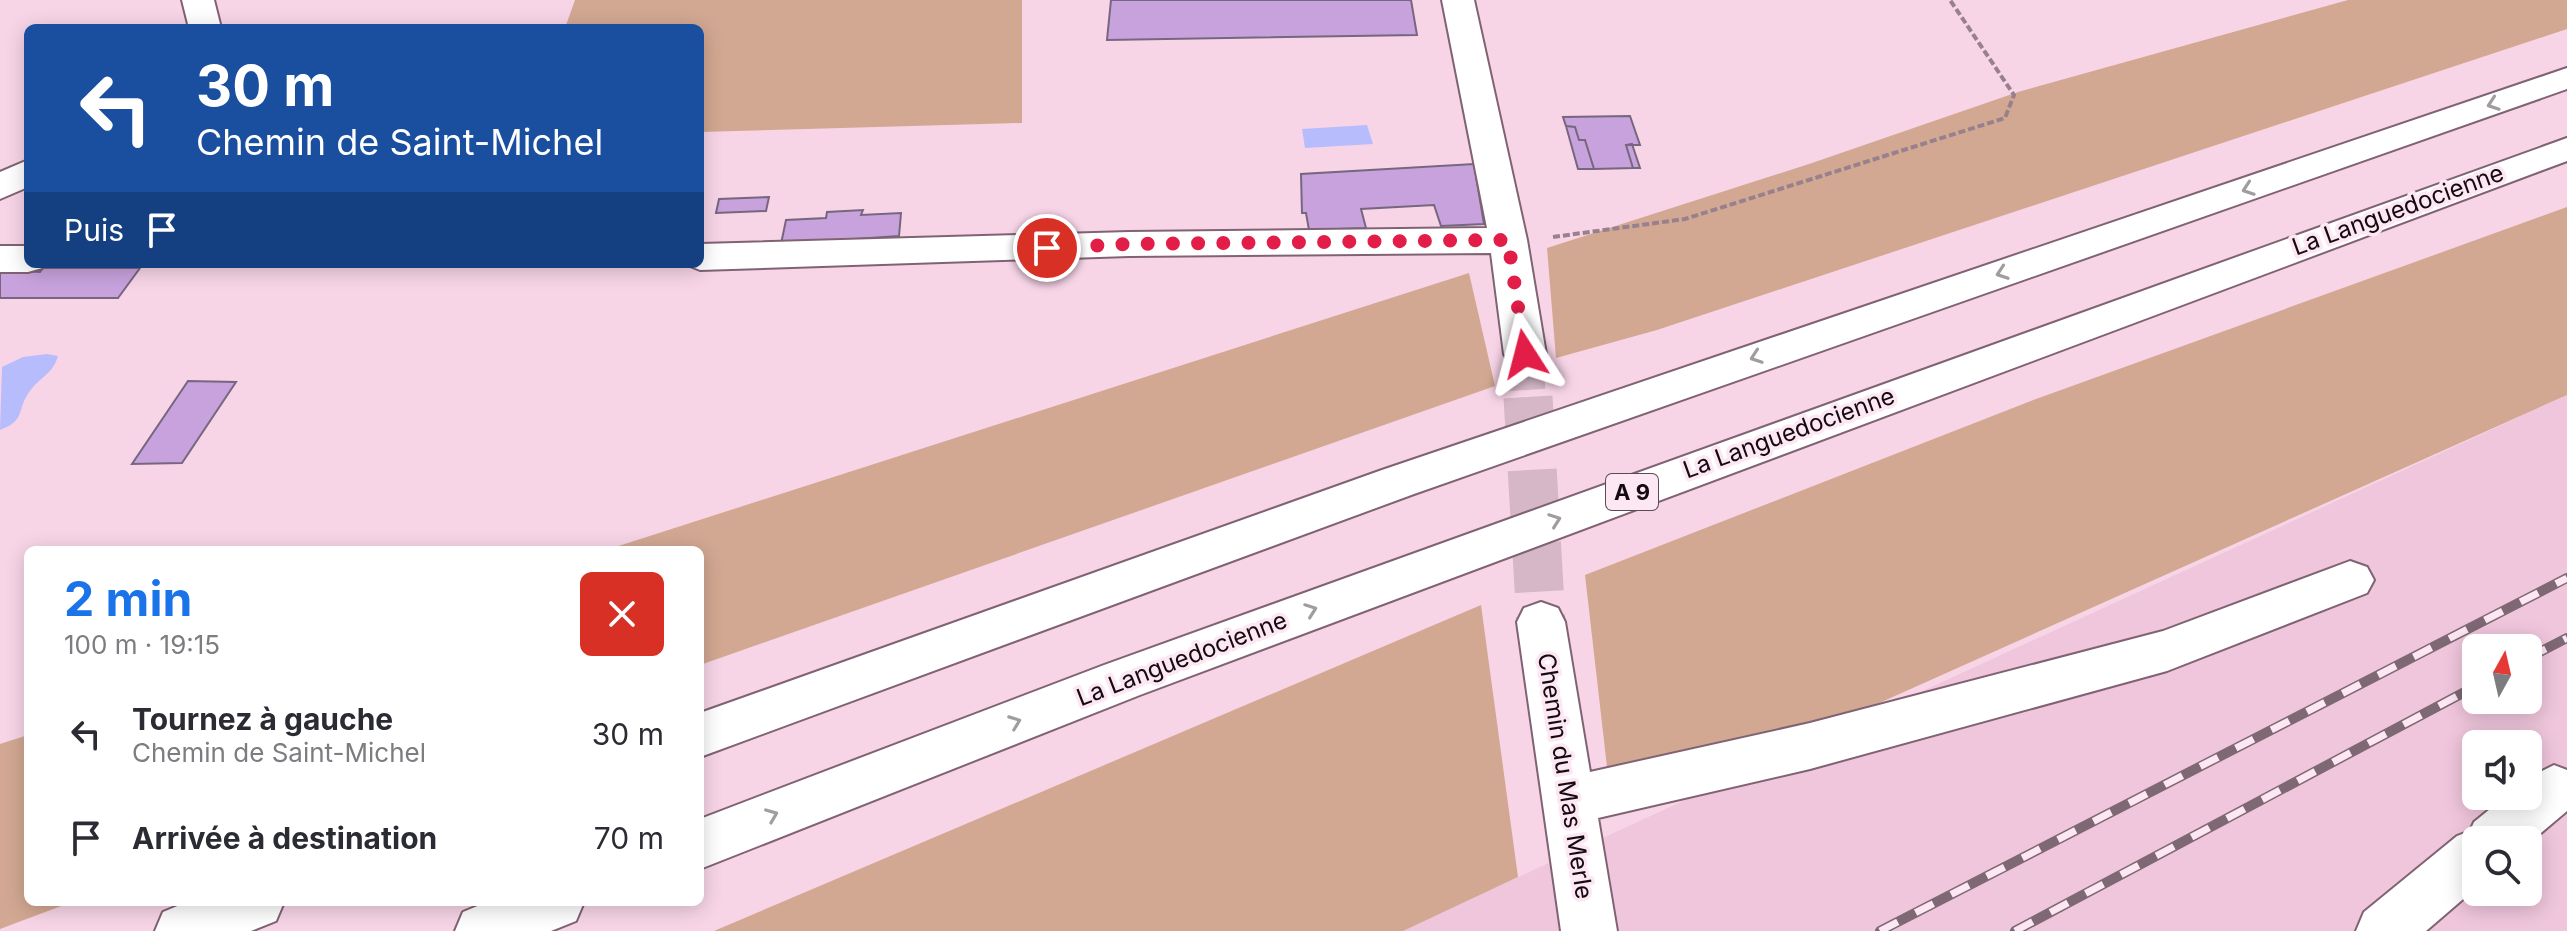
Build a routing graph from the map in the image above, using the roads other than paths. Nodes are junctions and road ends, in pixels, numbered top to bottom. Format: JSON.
{"nodes":[{"id":1,"x":198,"y":0,"type":"edge"},
{"id":2,"x":1458,"y":0,"type":"edge"},
{"id":3,"x":204,"y":24,"type":"edge"},
{"id":4,"x":2567,"y":78,"type":"edge"},
{"id":5,"x":2567,"y":149,"type":"edge"},
{"id":6,"x":24,"y":173,"type":"edge"},
{"id":7,"x":0,"y":188,"type":"edge"},
{"id":8,"x":1508,"y":240,"type":"junction"},
{"id":9,"x":704,"y":257,"type":"edge"},
{"id":10,"x":0,"y":259,"type":"edge"},
{"id":11,"x":24,"y":259,"type":"edge"},
{"id":12,"x":1525,"y":354,"type":"tunnel mouth"},
{"id":13,"x":2350,"y":580,"type":"dead end"},
{"id":14,"x":1541,"y":622,"type":"tunnel mouth"},
{"id":15,"x":704,"y":733,"type":"edge"},
{"id":16,"x":2554,"y":789,"type":"dead end"},
{"id":17,"x":1567,"y":801,"type":"junction"},
{"id":18,"x":2510,"y":826,"type":"edge"},
{"id":19,"x":704,"y":842,"type":"edge"},
{"id":20,"x":2462,"y":866,"type":"edge"},
{"id":21,"x":246,"y":906,"type":"edge"},
{"id":22,"x":546,"y":906,"type":"edge"},
{"id":23,"x":183,"y":931,"type":"edge"},
{"id":24,"x":483,"y":931,"type":"edge"},
{"id":25,"x":1589,"y":931,"type":"edge"},
{"id":26,"x":2384,"y":931,"type":"edge"}],
"edges":[{"from":1,"to":3,"type":"main road"},
{"from":2,"to":8,"type":"main road"},
{"from":4,"to":15,"type":"main road","one_way":true},
{"from":19,"to":5,"type":"main road","name":"La Languedocienne","number":"A 9","one_way":true},
{"from":6,"to":7,"type":"main road"},
{"from":8,"to":9,"type":"main road"},
{"from":8,"to":12,"type":"main road"},
{"from":10,"to":11,"type":"main road"},
{"from":13,"to":17,"type":"main road"},
{"from":14,"to":17,"type":"main road","name":"Chemin du Mas Merle"},
{"from":16,"to":18,"type":"main road"},
{"from":17,"to":25,"type":"main road","name":"Chemin du Mas Merle"},
{"from":20,"to":26,"type":"main road"},
{"from":21,"to":23,"type":"main road"},
{"from":22,"to":24,"type":"main road"}]}
